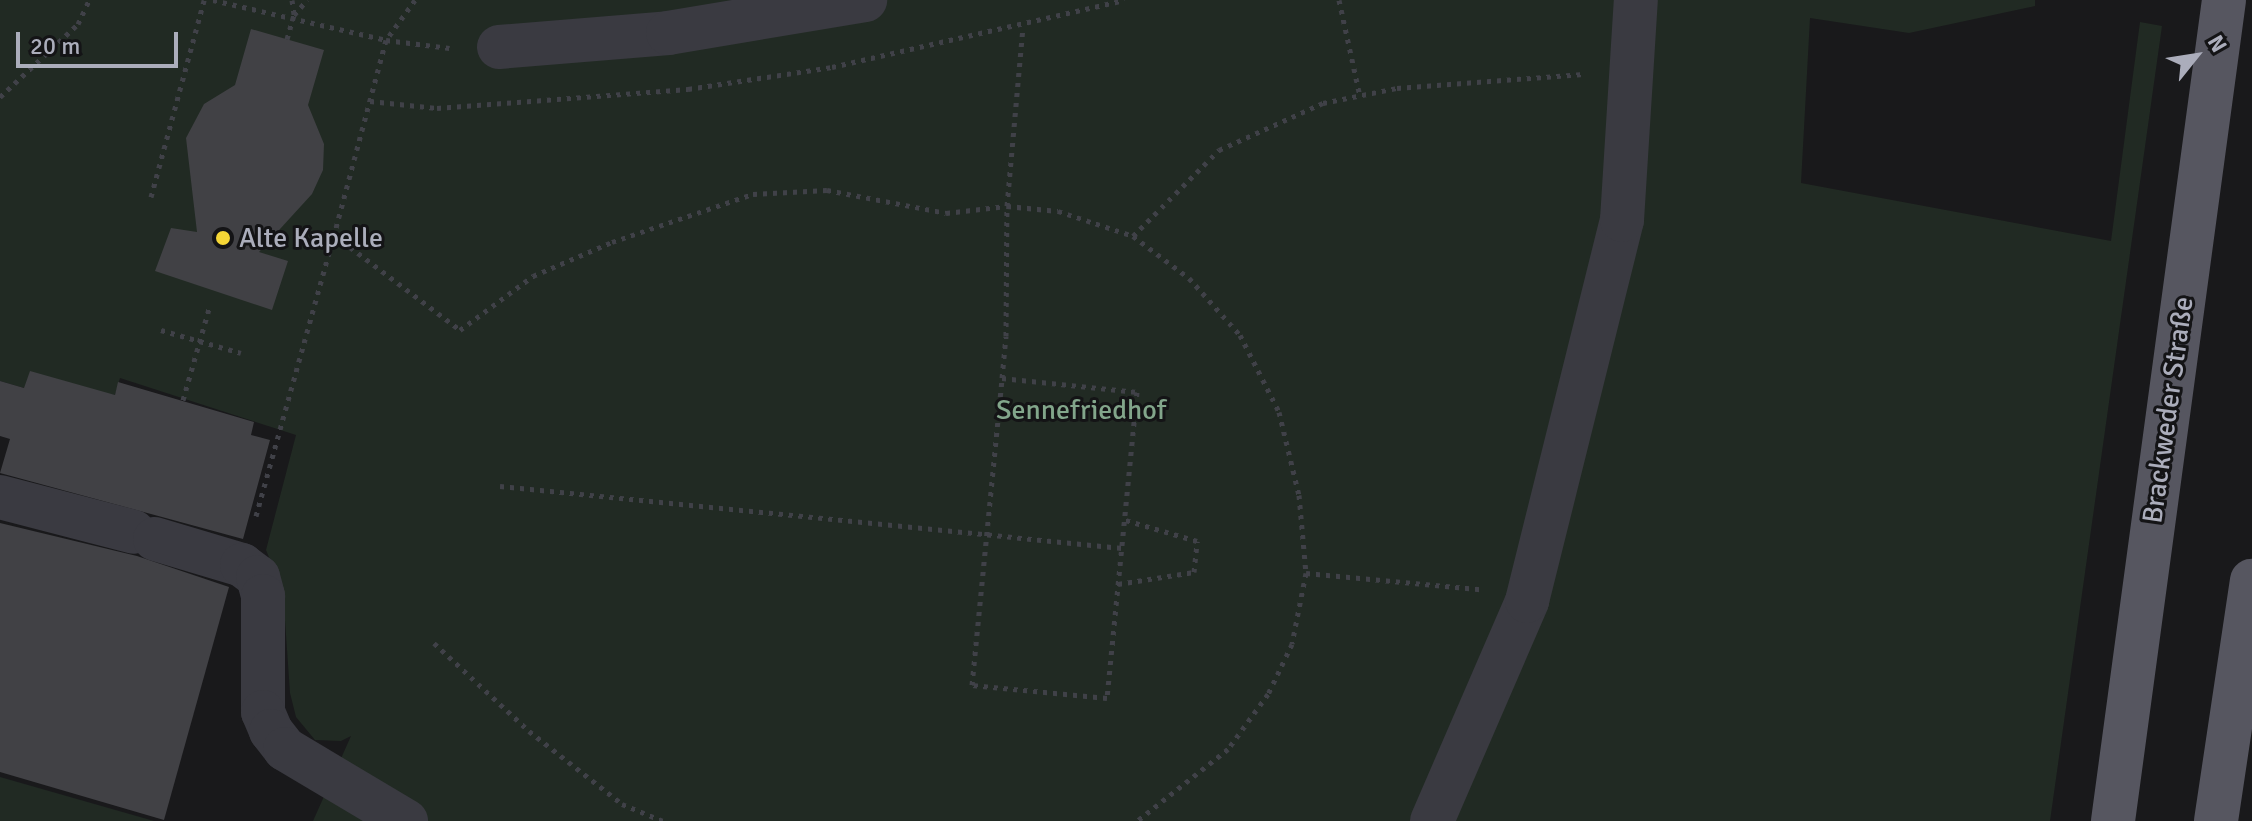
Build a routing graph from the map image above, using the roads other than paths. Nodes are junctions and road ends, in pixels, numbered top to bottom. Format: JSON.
{"nodes":[{"id":1,"x":865,"y":0,"type":"edge"},
{"id":2,"x":1636,"y":0,"type":"edge"},
{"id":3,"x":2224,"y":0,"type":"edge"},
{"id":4,"x":499,"y":47,"type":"road end"},
{"id":5,"x":0,"y":497,"type":"edge"},
{"id":6,"x":2252,"y":581,"type":"edge"},
{"id":7,"x":406,"y":821,"type":"edge"},
{"id":8,"x":1432,"y":821,"type":"edge"},
{"id":9,"x":2113,"y":821,"type":"edge"},
{"id":10,"x":2216,"y":821,"type":"edge"}],
"edges":[{"from":1,"to":4,"type":"lane"},
{"from":2,"to":8,"type":"lane"},
{"from":3,"to":9,"type":"main road","name":"Brackweder Straße"},
{"from":5,"to":7,"type":"lane"},
{"from":6,"to":10,"type":"main road"}]}
